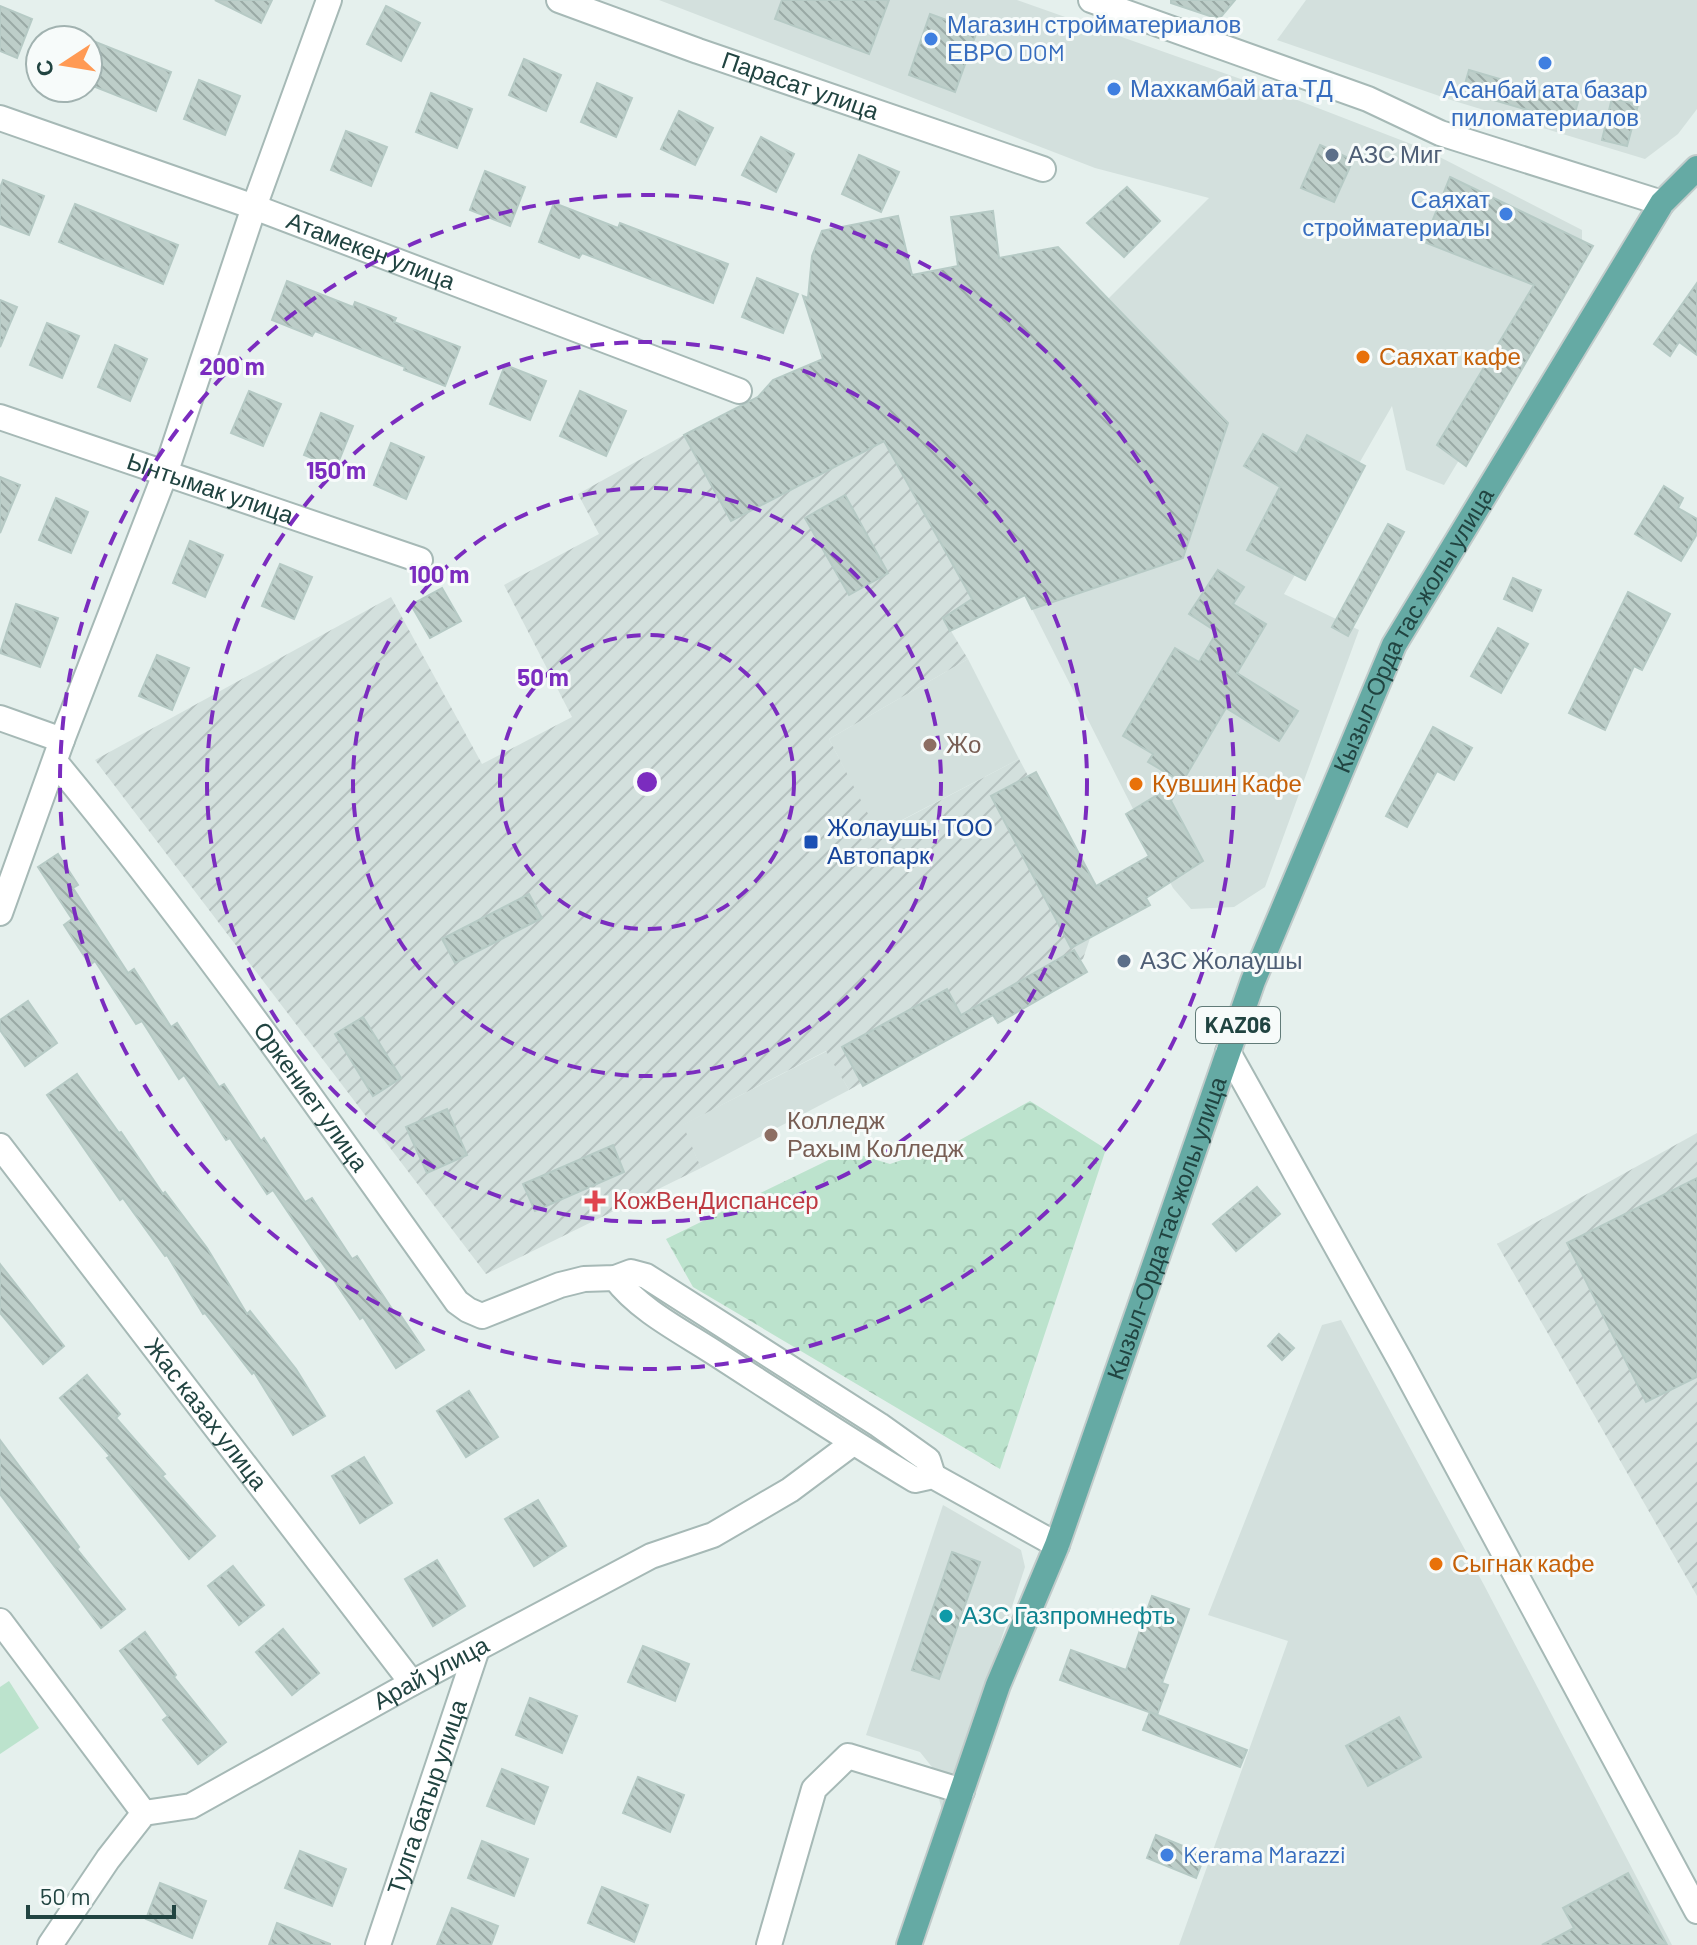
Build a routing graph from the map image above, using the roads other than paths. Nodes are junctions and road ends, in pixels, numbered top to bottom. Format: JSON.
{"nodes":[{"id":1,"x":329,"y":0,"type":"edge"},
{"id":2,"x":559,"y":0,"type":"edge"},
{"id":3,"x":1091,"y":0,"type":"edge"},
{"id":4,"x":0,"y":118,"type":"edge"},
{"id":5,"x":1697,"y":168,"type":"edge"},
{"id":6,"x":1043,"y":169,"type":"dead end"},
{"id":7,"x":1662,"y":203,"type":"junction"},
{"id":8,"x":254,"y":207,"type":"junction"},
{"id":9,"x":739,"y":391,"type":"dead end"},
{"id":10,"x":0,"y":417,"type":"edge"},
{"id":11,"x":165,"y":474,"type":"junction"},
{"id":12,"x":420,"y":560,"type":"dead end"},
{"id":13,"x":0,"y":718,"type":"edge"},
{"id":14,"x":59,"y":751,"type":"junction"},
{"id":15,"x":0,"y":913,"type":"edge"},
{"id":16,"x":1228,"y":1052,"type":"junction"},
{"id":17,"x":0,"y":1146,"type":"edge"},
{"id":18,"x":615,"y":1278,"type":"junction"},
{"id":19,"x":853,"y":1443,"type":"junction"},
{"id":20,"x":933,"y":1476,"type":"junction"},
{"id":21,"x":1057,"y":1545,"type":"junction"},
{"id":22,"x":0,"y":1621,"type":"edge"},
{"id":23,"x":477,"y":1649,"type":"junction"},
{"id":24,"x":412,"y":1683,"type":"junction"},
{"id":25,"x":962,"y":1791,"type":"junction"},
{"id":26,"x":144,"y":1813,"type":"junction"},
{"id":27,"x":1697,"y":1911,"type":"edge"},
{"id":28,"x":50,"y":1945,"type":"edge"},
{"id":29,"x":378,"y":1945,"type":"edge"},
{"id":30,"x":769,"y":1945,"type":"edge"},
{"id":31,"x":909,"y":1945,"type":"edge"}],
"edges":[{"from":1,"to":8,"type":"street"},
{"from":2,"to":6,"type":"street","name":"Парасат улица"},
{"from":3,"to":7,"type":"street"},
{"from":4,"to":8,"type":"street","name":"Атамекен улица"},
{"from":5,"to":7,"type":"main road","name":"Кызыл-Орда тас жолы улица","number":"KАZ06"},
{"from":7,"to":16,"type":"main road","name":"Кызыл-Орда тас жолы улица","number":"KАZ06"},
{"from":8,"to":9,"type":"street","name":"Атамекен улица"},
{"from":8,"to":11,"type":"street"},
{"from":10,"to":11,"type":"street","name":"Ынтымак улица"},
{"from":11,"to":12,"type":"street","name":"Ынтымак улица"},
{"from":11,"to":14,"type":"street"},
{"from":13,"to":14,"type":"street"},
{"from":14,"to":15,"type":"street"},
{"from":14,"to":18,"type":"street","name":"Оркениет улица"},
{"from":16,"to":21,"type":"main road","name":"Кызыл-Орда тас жолы улица","number":"KАZ06"},
{"from":16,"to":27,"type":"street"},
{"from":17,"to":24,"type":"street","name":"Жас казах улица"},
{"from":18,"to":19,"type":"street","name":"Оркениет улица"},
{"from":18,"to":20,"type":"street","name":"Оркениет улица"},
{"from":19,"to":20,"type":"street","name":"Оркениет улица"},
{"from":19,"to":23,"type":"street","name":"Арай улица"},
{"from":20,"to":21,"type":"street","name":"Оркениет улица"},
{"from":21,"to":25,"type":"main road","name":"Кызыл-Орда тас жолы улица","number":"KАZ06"},
{"from":22,"to":26,"type":"street"},
{"from":23,"to":24,"type":"street","name":"Арай улица"},
{"from":23,"to":29,"type":"street","name":"Тулга батыр улица"},
{"from":24,"to":26,"type":"street","name":"Арай улица"},
{"from":25,"to":30,"type":"street"},
{"from":25,"to":31,"type":"main road","name":"Кызыл-Орда тас жолы улица","number":"KАZ06"},
{"from":26,"to":28,"type":"street"}]}
